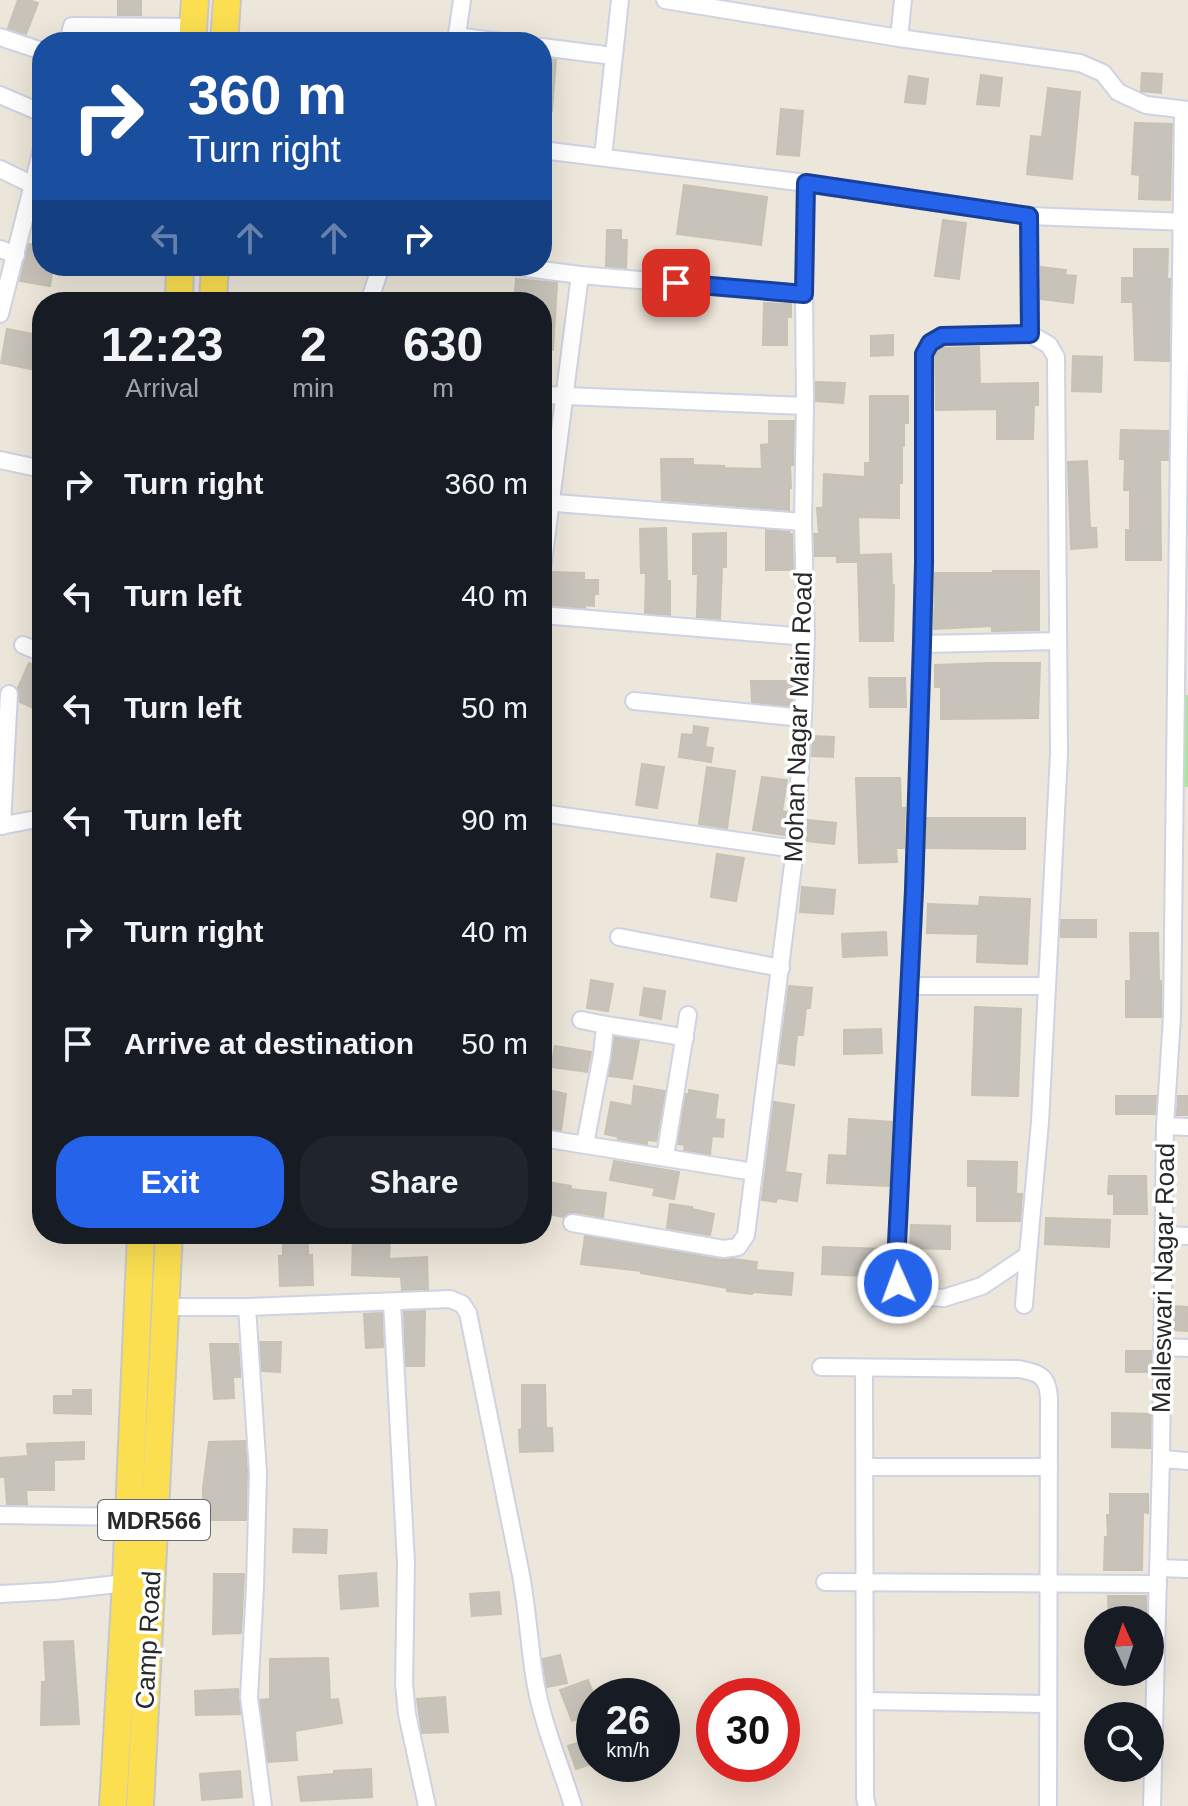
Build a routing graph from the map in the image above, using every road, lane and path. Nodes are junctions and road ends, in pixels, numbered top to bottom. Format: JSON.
{"nodes":[{"id":1,"x":195,"y":0,"type":"edge"},
{"id":2,"x":227,"y":0,"type":"edge"},
{"id":3,"x":462,"y":0,"type":"edge"},
{"id":4,"x":620,"y":0,"type":"edge"},
{"id":5,"x":665,"y":0,"type":"edge"},
{"id":6,"x":903,"y":0,"type":"edge"},
{"id":7,"x":70,"y":32,"type":"edge"},
{"id":8,"x":153,"y":32,"type":"edge"},
{"id":9,"x":193,"y":32,"type":"edge"},
{"id":10,"x":225,"y":32,"type":"edge"},
{"id":11,"x":457,"y":32,"type":"edge"},
{"id":12,"x":0,"y":37,"type":"edge"},
{"id":13,"x":899,"y":38,"type":"junction"},
{"id":14,"x":32,"y":48,"type":"edge"},
{"id":15,"x":552,"y":48,"type":"edge"},
{"id":16,"x":613,"y":56,"type":"junction"},
{"id":17,"x":0,"y":95,"type":"edge"},
{"id":18,"x":32,"y":109,"type":"edge"},
{"id":19,"x":1185,"y":110,"type":"edge"},
{"id":20,"x":552,"y":151,"type":"edge"},
{"id":21,"x":603,"y":157,"type":"junction"},
{"id":22,"x":0,"y":169,"type":"edge"},
{"id":23,"x":806,"y":183,"type":"junction"},
{"id":24,"x":32,"y":185,"type":"edge"},
{"id":25,"x":32,"y":188,"type":"edge"},
{"id":26,"x":1029,"y":216,"type":"junction"},
{"id":27,"x":1184,"y":222,"type":"edge"},
{"id":28,"x":8,"y":252,"type":"edge"},
{"id":29,"x":552,"y":271,"type":"edge"},
{"id":30,"x":580,"y":275,"type":"junction"},
{"id":31,"x":804,"y":294,"type":"junction"},
{"id":32,"x":0,"y":314,"type":"edge"},
{"id":33,"x":1030,"y":334,"type":"junction"},
{"id":34,"x":1184,"y":347,"type":"edge"},
{"id":35,"x":552,"y":396,"type":"edge"},
{"id":36,"x":565,"y":397,"type":"junction"},
{"id":37,"x":805,"y":406,"type":"junction"},
{"id":38,"x":0,"y":460,"type":"edge"},
{"id":39,"x":1183,"y":460,"type":"edge"},
{"id":40,"x":32,"y":467,"type":"edge"},
{"id":41,"x":552,"y":470,"type":"edge"},
{"id":42,"x":552,"y":503,"type":"edge"},
{"id":43,"x":803,"y":522,"type":"junction"},
{"id":44,"x":1183,"y":570,"type":"edge"},
{"id":45,"x":552,"y":616,"type":"edge"},
{"id":46,"x":806,"y":637,"type":"junction"},
{"id":47,"x":1058,"y":641,"type":"junction"},
{"id":48,"x":922,"y":644,"type":"junction"},
{"id":49,"x":23,"y":645,"type":"dead end"},
{"id":50,"x":32,"y":649,"type":"edge"},
{"id":51,"x":1182,"y":681,"type":"edge"},
{"id":52,"x":9,"y":694,"type":"dead end"},
{"id":53,"x":634,"y":701,"type":"dead end"},
{"id":54,"x":803,"y":718,"type":"junction"},
{"id":55,"x":1182,"y":795,"type":"edge"},
{"id":56,"x":552,"y":814,"type":"edge"},
{"id":57,"x":32,"y":820,"type":"edge"},
{"id":58,"x":1,"y":826,"type":"edge"},
{"id":59,"x":795,"y":849,"type":"junction"},
{"id":60,"x":1181,"y":902,"type":"edge"},
{"id":61,"x":619,"y":937,"type":"dead end"},
{"id":62,"x":781,"y":968,"type":"junction"},
{"id":63,"x":909,"y":986,"type":"junction"},
{"id":64,"x":1046,"y":986,"type":"junction"},
{"id":65,"x":688,"y":1015,"type":"dead end"},
{"id":66,"x":1180,"y":1017,"type":"edge"},
{"id":67,"x":581,"y":1020,"type":"dead end"},
{"id":68,"x":605,"y":1026,"type":"junction"},
{"id":69,"x":685,"y":1038,"type":"junction"},
{"id":70,"x":1165,"y":1126,"type":"junction"},
{"id":71,"x":1188,"y":1127,"type":"edge"},
{"id":72,"x":552,"y":1139,"type":"edge"},
{"id":73,"x":585,"y":1144,"type":"junction"},
{"id":74,"x":665,"y":1157,"type":"junction"},
{"id":75,"x":754,"y":1172,"type":"junction"},
{"id":76,"x":572,"y":1223,"type":"dead end"},
{"id":77,"x":1164,"y":1235,"type":"junction"},
{"id":78,"x":1188,"y":1236,"type":"edge"},
{"id":79,"x":141,"y":1244,"type":"edge"},
{"id":80,"x":169,"y":1244,"type":"edge"},
{"id":81,"x":1028,"y":1255,"type":"junction"},
{"id":82,"x":392,"y":1302,"type":"junction"},
{"id":83,"x":1024,"y":1305,"type":"dead end"},
{"id":84,"x":166,"y":1307,"type":"junction"},
{"id":85,"x":247,"y":1307,"type":"junction"},
{"id":86,"x":1162,"y":1347,"type":"junction"},
{"id":87,"x":1188,"y":1348,"type":"edge"},
{"id":88,"x":136,"y":1356,"type":"junction"},
{"id":89,"x":163,"y":1358,"type":"junction"},
{"id":90,"x":821,"y":1367,"type":"dead end"},
{"id":91,"x":864,"y":1368,"type":"junction"},
{"id":92,"x":1161,"y":1459,"type":"junction"},
{"id":93,"x":1188,"y":1461,"type":"edge"},
{"id":94,"x":865,"y":1467,"type":"junction"},
{"id":95,"x":1049,"y":1467,"type":"junction"},
{"id":96,"x":0,"y":1515,"type":"edge"},
{"id":97,"x":128,"y":1517,"type":"junction"},
{"id":98,"x":1188,"y":1569,"type":"edge"},
{"id":99,"x":1158,"y":1576,"type":"junction"},
{"id":100,"x":825,"y":1582,"type":"dead end"},
{"id":101,"x":126,"y":1583,"type":"junction"},
{"id":102,"x":866,"y":1583,"type":"junction"},
{"id":103,"x":1048,"y":1584,"type":"junction"},
{"id":104,"x":0,"y":1594,"type":"edge"},
{"id":105,"x":866,"y":1701,"type":"junction"},
{"id":106,"x":1048,"y":1704,"type":"junction"},
{"id":107,"x":113,"y":1806,"type":"edge"},
{"id":108,"x":140,"y":1806,"type":"edge"},
{"id":109,"x":263,"y":1806,"type":"edge"},
{"id":110,"x":427,"y":1806,"type":"edge"},
{"id":111,"x":573,"y":1806,"type":"edge"},
{"id":112,"x":867,"y":1806,"type":"edge"},
{"id":113,"x":1048,"y":1806,"type":"edge"},
{"id":114,"x":1152,"y":1806,"type":"edge"}],
"edges":[{"from":1,"to":9,"type":"main road"},
{"from":2,"to":10,"type":"main road"},
{"from":3,"to":11,"type":"street"},
{"from":4,"to":16,"type":"street"},
{"from":5,"to":13,"type":"street"},
{"from":6,"to":13,"type":"street"},
{"from":7,"to":8,"type":"street"},
{"from":12,"to":14,"type":"street"},
{"from":13,"to":19,"type":"street"},
{"from":15,"to":16,"type":"street"},
{"from":16,"to":21,"type":"street"},
{"from":17,"to":18,"type":"street"},
{"from":19,"to":27,"type":"street","name":"Malleswari Nagar Road"},
{"from":20,"to":21,"type":"street"},
{"from":21,"to":23,"type":"street"},
{"from":22,"to":24,"type":"street"},
{"from":23,"to":26,"type":"street"},
{"from":23,"to":31,"type":"street","name":"Mohan Nagar Main Road"},
{"from":25,"to":28,"type":"street"},
{"from":26,"to":27,"type":"street"},
{"from":26,"to":33,"type":"street"},
{"from":27,"to":34,"type":"street","name":"Malleswari Nagar Road"},
{"from":28,"to":32,"type":"street"},
{"from":29,"to":30,"type":"street"},
{"from":30,"to":31,"type":"street"},
{"from":30,"to":36,"type":"street"},
{"from":31,"to":37,"type":"street","name":"Mohan Nagar Main Road"},
{"from":33,"to":47,"type":"street"},
{"from":33,"to":48,"type":"street"},
{"from":34,"to":39,"type":"street","name":"Malleswari Nagar Road"},
{"from":35,"to":36,"type":"street"},
{"from":36,"to":37,"type":"street"},
{"from":36,"to":41,"type":"street"},
{"from":37,"to":43,"type":"street","name":"Mohan Nagar Main Road"},
{"from":38,"to":40,"type":"street"},
{"from":39,"to":44,"type":"street","name":"Malleswari Nagar Road"},
{"from":42,"to":43,"type":"street"},
{"from":43,"to":46,"type":"street","name":"Mohan Nagar Main Road"},
{"from":44,"to":51,"type":"street","name":"Malleswari Nagar Road"},
{"from":45,"to":46,"type":"street"},
{"from":46,"to":54,"type":"street","name":"Mohan Nagar Main Road"},
{"from":47,"to":48,"type":"street"},
{"from":47,"to":64,"type":"street"},
{"from":48,"to":63,"type":"street"},
{"from":49,"to":50,"type":"street"},
{"from":51,"to":55,"type":"street","name":"Malleswari Nagar Road"},
{"from":52,"to":58,"type":"street"},
{"from":53,"to":54,"type":"street"},
{"from":54,"to":59,"type":"street","name":"Mohan Nagar Main Road"},
{"from":55,"to":60,"type":"street","name":"Malleswari Nagar Road"},
{"from":56,"to":59,"type":"street"},
{"from":57,"to":58,"type":"street"},
{"from":59,"to":62,"type":"street","name":"Mohan Nagar Main Road"},
{"from":60,"to":66,"type":"street","name":"Malleswari Nagar Road"},
{"from":61,"to":62,"type":"street"},
{"from":62,"to":75,"type":"street","name":"Mohan Nagar Main Road"},
{"from":63,"to":64,"type":"street"},
{"from":63,"to":81,"type":"street"},
{"from":64,"to":81,"type":"street"},
{"from":65,"to":69,"type":"street"},
{"from":66,"to":70,"type":"street","name":"Malleswari Nagar Road"},
{"from":67,"to":68,"type":"street"},
{"from":68,"to":69,"type":"street"},
{"from":68,"to":73,"type":"street"},
{"from":69,"to":74,"type":"street"},
{"from":70,"to":71,"type":"street"},
{"from":70,"to":77,"type":"street","name":"Malleswari Nagar Road"},
{"from":72,"to":73,"type":"street"},
{"from":73,"to":74,"type":"street"},
{"from":74,"to":75,"type":"street"},
{"from":75,"to":76,"type":"street","name":"Mohan Nagar Main Road"},
{"from":77,"to":78,"type":"street"},
{"from":77,"to":86,"type":"street","name":"Malleswari Nagar Road"},
{"from":79,"to":88,"type":"main road","name":"Camp Road","number":"MDR566"},
{"from":80,"to":84,"type":"main road","name":"Camp Road","number":"MDR566"},
{"from":81,"to":83,"type":"street"},
{"from":82,"to":85,"type":"street"},
{"from":82,"to":110,"type":"street"},
{"from":82,"to":111,"type":"street"},
{"from":84,"to":85,"type":"street"},
{"from":84,"to":89,"type":"main road","name":"Camp Road","number":"MDR566"},
{"from":85,"to":109,"type":"street"},
{"from":86,"to":87,"type":"street"},
{"from":86,"to":92,"type":"street","name":"Malleswari Nagar Road"},
{"from":88,"to":89,"type":"main road"},
{"from":88,"to":97,"type":"main road","name":"Camp Road","number":"MDR566"},
{"from":89,"to":108,"type":"main road","name":"Camp Road","number":"MDR566"},
{"from":90,"to":91,"type":"street"},
{"from":91,"to":94,"type":"street"},
{"from":91,"to":95,"type":"street"},
{"from":92,"to":93,"type":"street"},
{"from":92,"to":99,"type":"street","name":"Malleswari Nagar Road"},
{"from":94,"to":95,"type":"street"},
{"from":94,"to":102,"type":"street"},
{"from":95,"to":103,"type":"street"},
{"from":96,"to":97,"type":"street"},
{"from":97,"to":101,"type":"main road","name":"Camp Road","number":"MDR566"},
{"from":98,"to":99,"type":"street"},
{"from":99,"to":103,"type":"street"},
{"from":99,"to":114,"type":"street","name":"Malleswari Nagar Road"},
{"from":100,"to":102,"type":"street"},
{"from":101,"to":104,"type":"street"},
{"from":101,"to":107,"type":"main road","name":"Camp Road","number":"MDR566"},
{"from":102,"to":103,"type":"street"},
{"from":102,"to":105,"type":"street"},
{"from":103,"to":106,"type":"street"},
{"from":105,"to":106,"type":"street"},
{"from":105,"to":112,"type":"street"},
{"from":106,"to":113,"type":"street"}]}
